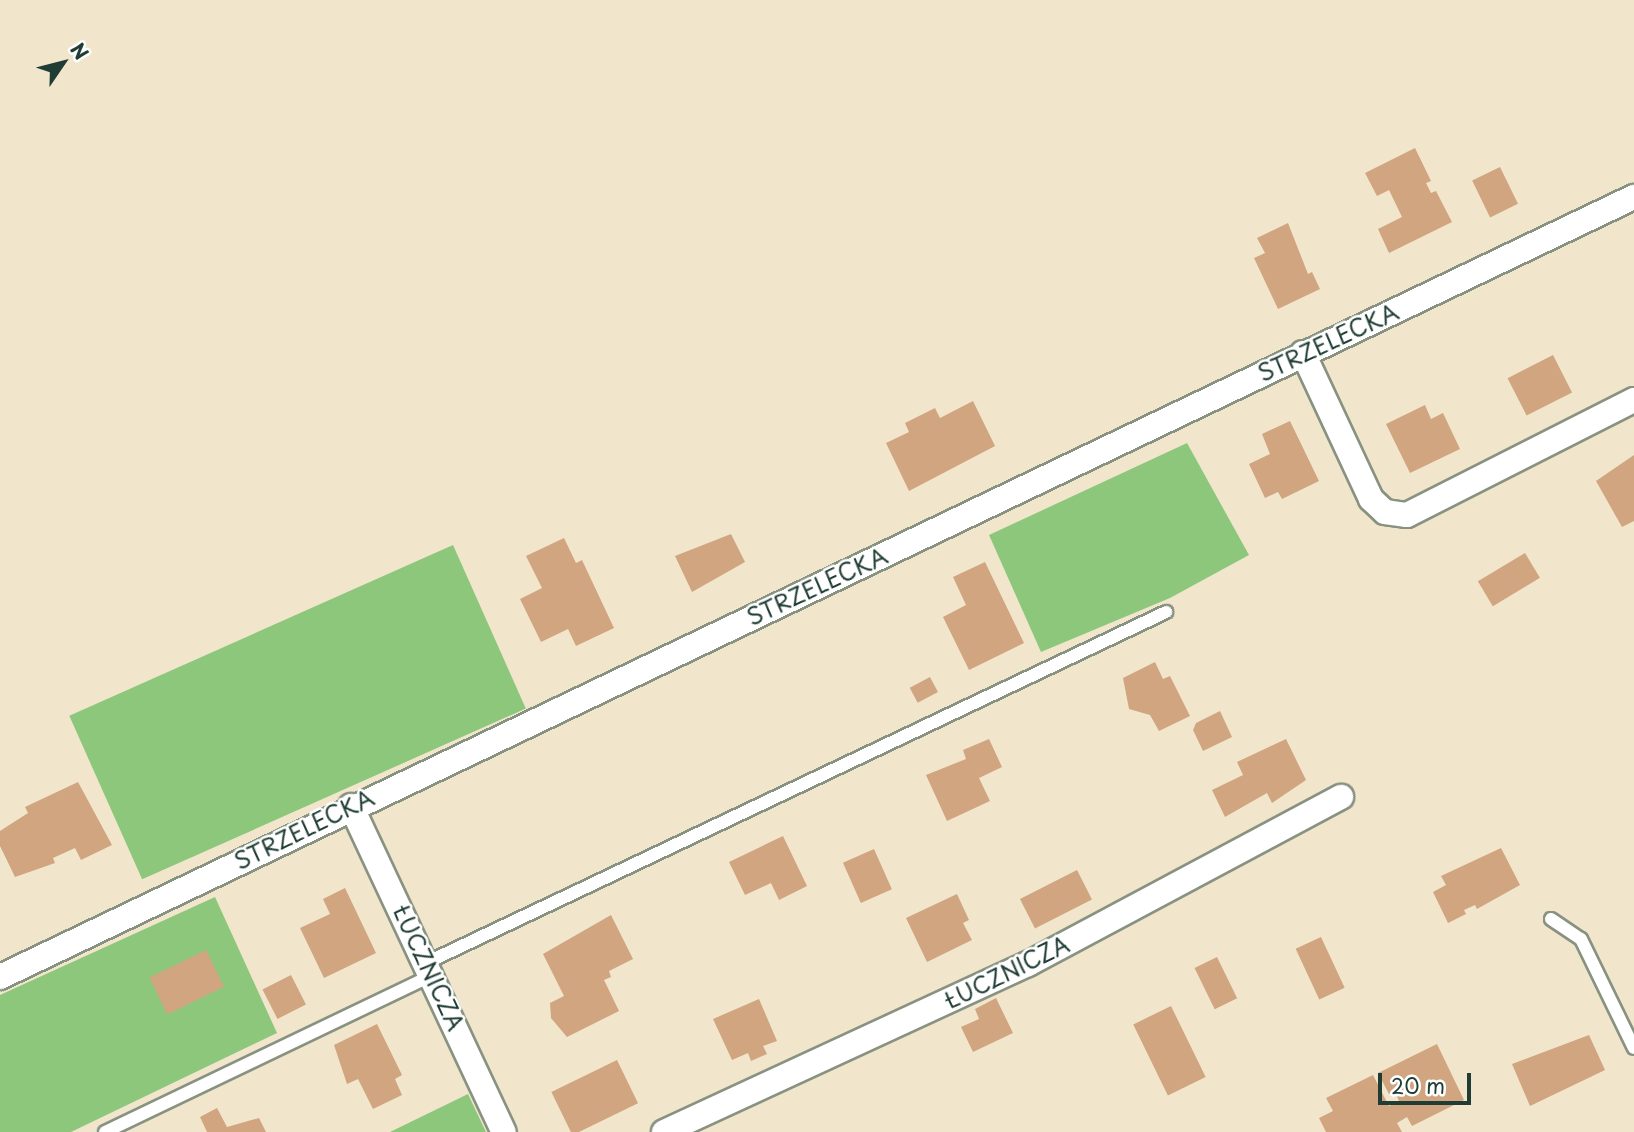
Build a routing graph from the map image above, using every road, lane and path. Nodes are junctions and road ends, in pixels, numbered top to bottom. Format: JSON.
{"nodes":[{"id":1,"x":1634,"y":197,"type":"edge"},
{"id":2,"x":1303,"y":353,"type":"junction"},
{"id":3,"x":1634,"y":400,"type":"edge"},
{"id":4,"x":1166,"y":612,"type":"dead end"},
{"id":5,"x":1341,"y":797,"type":"dead end"},
{"id":6,"x":351,"y":806,"type":"junction"},
{"id":7,"x":1550,"y":919,"type":"dead end"},
{"id":8,"x":431,"y":968,"type":"junction"},
{"id":9,"x":0,"y":977,"type":"edge"},
{"id":10,"x":1634,"y":1048,"type":"edge"},
{"id":11,"x":105,"y":1132,"type":"edge"},
{"id":12,"x":504,"y":1132,"type":"edge"},
{"id":13,"x":664,"y":1132,"type":"edge"}],
"edges":[{"from":1,"to":2,"type":"street","name":"STRZELECKA"},
{"from":2,"to":3,"type":"street"},
{"from":2,"to":6,"type":"street","name":"STRZELECKA"},
{"from":4,"to":8,"type":"lane"},
{"from":5,"to":13,"type":"street","name":"ŁUCZNICZA"},
{"from":6,"to":8,"type":"street","name":"ŁUCZNICZA"},
{"from":6,"to":9,"type":"street","name":"STRZELECKA"},
{"from":7,"to":10,"type":"lane"},
{"from":8,"to":11,"type":"lane"},
{"from":8,"to":12,"type":"street","name":"ŁUCZNICZA"}]}
